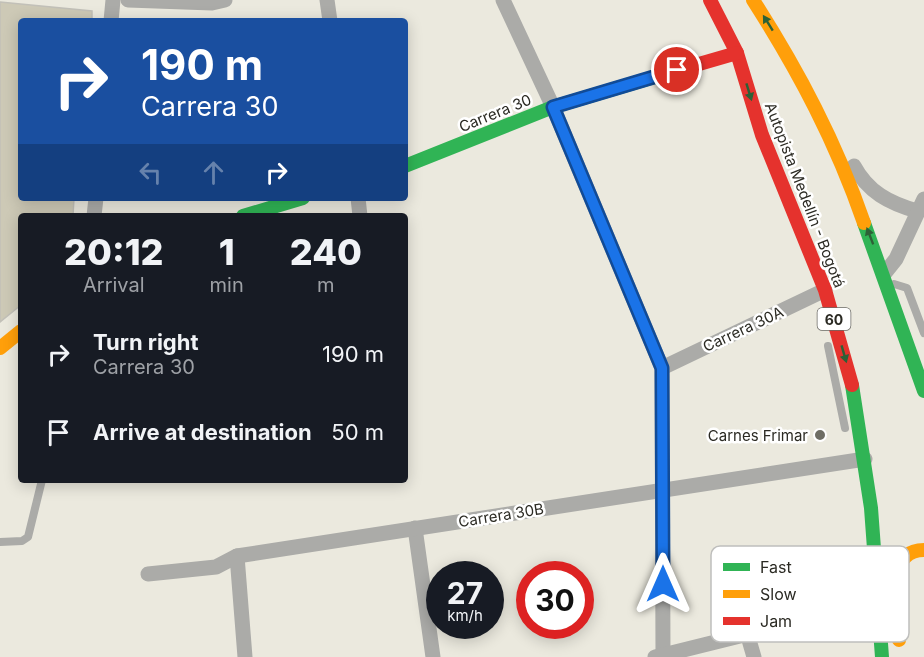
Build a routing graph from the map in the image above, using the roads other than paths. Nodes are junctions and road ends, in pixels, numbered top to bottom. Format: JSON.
{"nodes":[{"id":1,"x":113,"y":0,"type":"edge"},
{"id":2,"x":128,"y":0,"type":"edge"},
{"id":3,"x":225,"y":0,"type":"edge"},
{"id":4,"x":327,"y":0,"type":"edge"},
{"id":5,"x":503,"y":0,"type":"edge"},
{"id":6,"x":710,"y":0,"type":"edge"},
{"id":7,"x":753,"y":0,"type":"edge"},
{"id":8,"x":111,"y":18,"type":"edge"},
{"id":9,"x":330,"y":18,"type":"edge"},
{"id":10,"x":737,"y":53,"type":"junction"},
{"id":11,"x":795,"y":66,"type":"junction"},
{"id":12,"x":553,"y":107,"type":"junction"},
{"id":13,"x":408,"y":165,"type":"edge"},
{"id":14,"x":293,"y":201,"type":"edge"},
{"id":15,"x":920,"y":205,"type":"edge"},
{"id":16,"x":253,"y":213,"type":"edge"},
{"id":17,"x":886,"y":278,"type":"junction"},
{"id":18,"x":825,"y":290,"type":"junction"},
{"id":19,"x":833,"y":315,"type":"junction"},
{"id":20,"x":18,"y":333,"type":"edge"},
{"id":21,"x":924,"y":333,"type":"edge"},
{"id":22,"x":0,"y":348,"type":"edge"},
{"id":23,"x":662,"y":368,"type":"junction"},
{"id":24,"x":924,"y":391,"type":"edge"},
{"id":25,"x":847,"y":439,"type":"dead end"},
{"id":26,"x":855,"y":461,"type":"junction"},
{"id":27,"x":41,"y":483,"type":"edge"},
{"id":28,"x":662,"y":489,"type":"junction"},
{"id":29,"x":415,"y":528,"type":"junction"},
{"id":30,"x":0,"y":542,"type":"edge"},
{"id":31,"x":862,"y":546,"type":"edge"},
{"id":32,"x":924,"y":550,"type":"edge"},
{"id":33,"x":909,"y":552,"type":"edge"},
{"id":34,"x":237,"y":556,"type":"junction"},
{"id":35,"x":148,"y":574,"type":"dead end"},
{"id":36,"x":713,"y":642,"type":"edge"},
{"id":37,"x":750,"y":642,"type":"edge"},
{"id":38,"x":877,"y":642,"type":"edge"},
{"id":39,"x":899,"y":642,"type":"edge"},
{"id":40,"x":659,"y":656,"type":"edge"},
{"id":41,"x":245,"y":657,"type":"edge"},
{"id":42,"x":433,"y":657,"type":"edge"},
{"id":43,"x":754,"y":657,"type":"edge"},
{"id":44,"x":882,"y":657,"type":"edge"},
{"id":45,"x":900,"y":657,"type":"edge"}],
"edges":[{"from":1,"to":8,"type":"street"},
{"from":2,"to":3,"type":"street"},
{"from":4,"to":9,"type":"street"},
{"from":5,"to":12,"type":"street"},
{"from":6,"to":10,"type":"main road","name":"Autopista Medellín - Bogotá","number":"60"},
{"from":11,"to":7,"type":"main road","one_way":true},
{"from":10,"to":12,"type":"main road","name":"Carrera 30"},
{"from":10,"to":18,"type":"main road","name":"Autopista Medellín - Bogotá","number":"60","one_way":true},
{"from":11,"to":15,"type":"street"},
{"from":17,"to":11,"type":"main road","one_way":true},
{"from":12,"to":13,"type":"main road","name":"Carrera 30"},
{"from":12,"to":23,"type":"street"},
{"from":14,"to":16,"type":"main road"},
{"from":15,"to":17,"type":"street"},
{"from":17,"to":21,"type":"lane"},
{"from":17,"to":24,"type":"main road"},
{"from":18,"to":19,"type":"main road","name":"Autopista Medellín - Bogotá","number":"60"},
{"from":18,"to":23,"type":"street","name":"Carrera 30A"},
{"from":19,"to":25,"type":"lane"},
{"from":19,"to":26,"type":"main road","name":"Autopista Medellín - Bogotá","number":"60","one_way":true},
{"from":20,"to":22,"type":"main road"},
{"from":23,"to":28,"type":"street"},
{"from":26,"to":28,"type":"street","name":"Carrera 30B"},
{"from":26,"to":31,"type":"main road","name":"Autopista Medellín - Bogotá","number":"60"},
{"from":27,"to":30,"type":"lane"},
{"from":28,"to":29,"type":"street","name":"Carrera 30B"},
{"from":28,"to":40,"type":"street"},
{"from":29,"to":34,"type":"street","name":"Carrera 30B"},
{"from":29,"to":42,"type":"street"},
{"from":32,"to":33,"type":"main road"},
{"from":34,"to":35,"type":"street","name":"Carrera 30B"},
{"from":34,"to":41,"type":"street"},
{"from":36,"to":40,"type":"street"},
{"from":37,"to":43,"type":"street"},
{"from":38,"to":44,"type":"main road","name":"Autopista Medellín - Bogotá","number":"60"},
{"from":39,"to":45,"type":"main road"}]}
